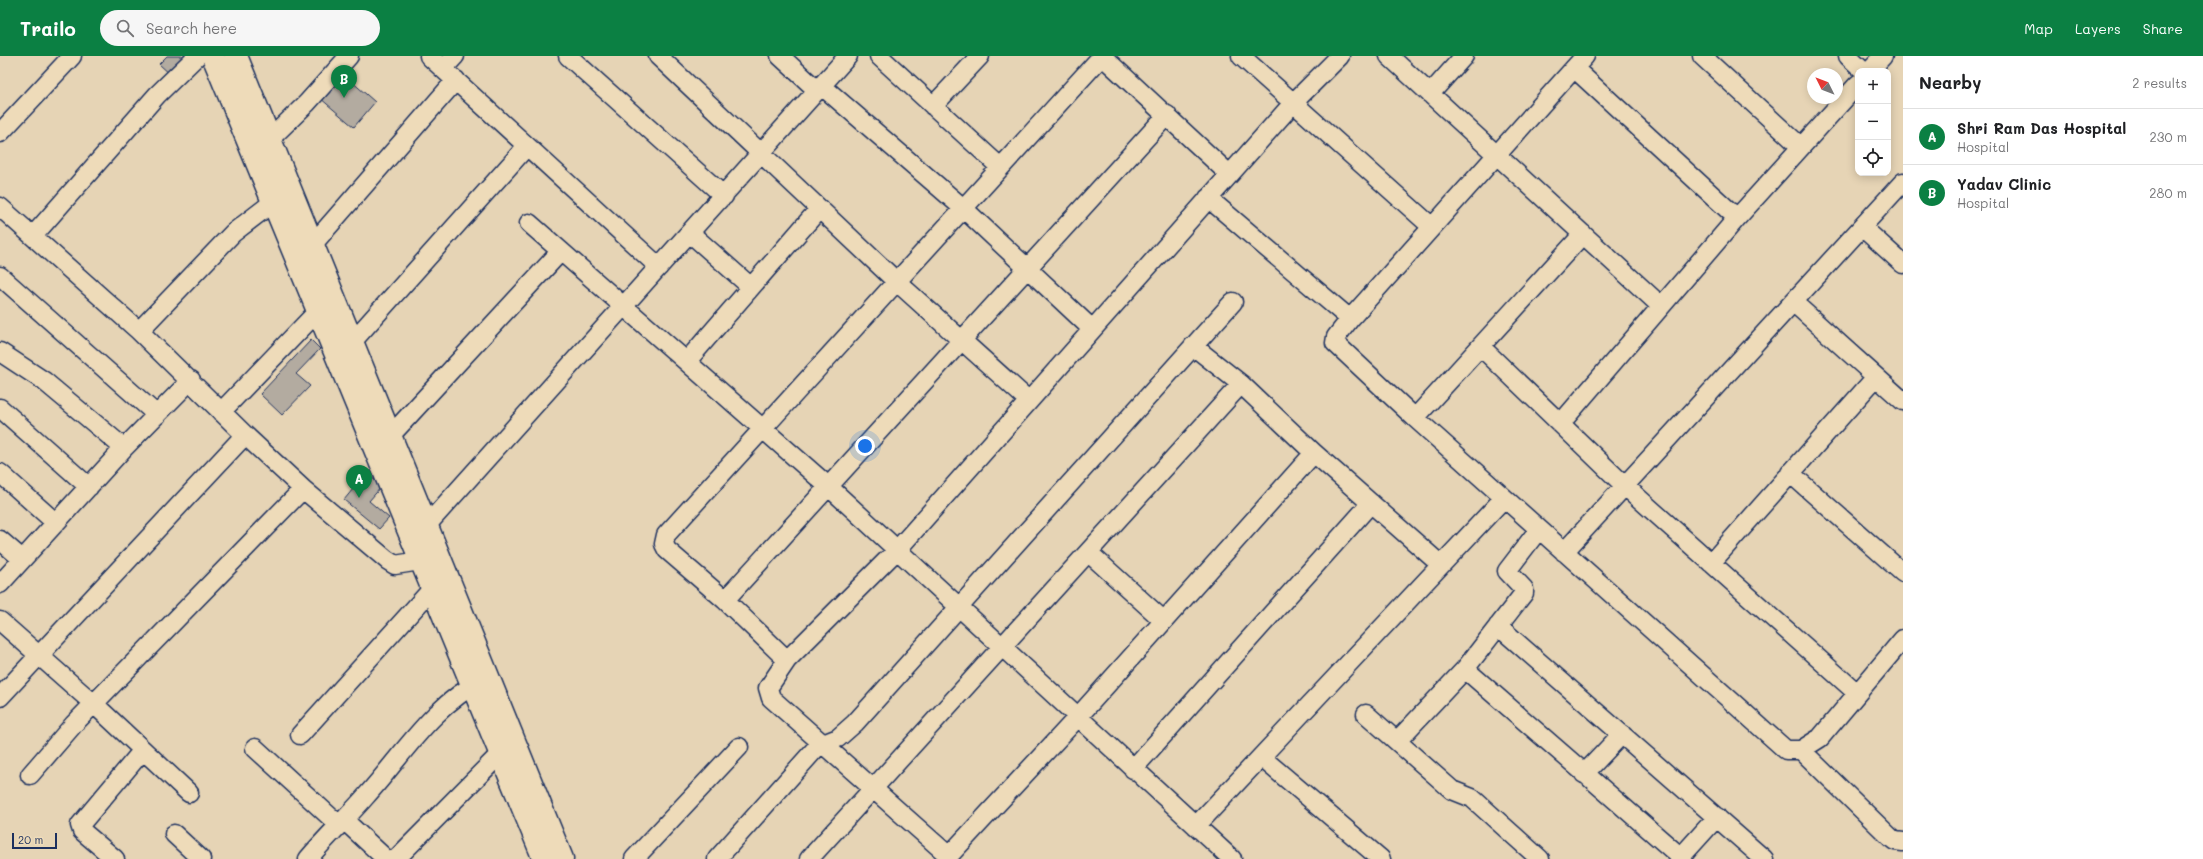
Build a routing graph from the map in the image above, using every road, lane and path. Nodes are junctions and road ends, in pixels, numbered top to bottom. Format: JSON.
{"nodes":[{"id":1,"x":72,"y":56,"type":"edge"},
{"id":2,"x":197,"y":56,"type":"edge"},
{"id":3,"x":213,"y":56,"type":"edge"},
{"id":4,"x":236,"y":56,"type":"edge"},
{"id":5,"x":349,"y":56,"type":"edge"},
{"id":6,"x":429,"y":56,"type":"edge"},
{"id":7,"x":568,"y":56,"type":"edge"},
{"id":8,"x":658,"y":56,"type":"edge"},
{"id":9,"x":780,"y":56,"type":"edge"},
{"id":10,"x":848,"y":56,"type":"edge"},
{"id":11,"x":879,"y":56,"type":"edge"},
{"id":12,"x":980,"y":56,"type":"edge"},
{"id":13,"x":1102,"y":56,"type":"edge"},
{"id":14,"x":1241,"y":56,"type":"edge"},
{"id":15,"x":1340,"y":56,"type":"edge"},
{"id":16,"x":1389,"y":56,"type":"edge"},
{"id":17,"x":1464,"y":56,"type":"edge"},
{"id":18,"x":1702,"y":56,"type":"edge"},
{"id":19,"x":1848,"y":56,"type":"edge"},
{"id":20,"x":1883,"y":56,"type":"edge"},
{"id":21,"x":1579,"y":62,"type":"edge"},
{"id":22,"x":451,"y":68,"type":"edge"},
{"id":23,"x":1861,"y":68,"type":"edge"},
{"id":24,"x":1872,"y":68,"type":"edge"},
{"id":25,"x":1855,"y":87,"type":"edge"},
{"id":26,"x":820,"y":88,"type":"junction"},
{"id":27,"x":1430,"y":94,"type":"junction"},
{"id":28,"x":1294,"y":102,"type":"junction"},
{"id":29,"x":934,"y":106,"type":"junction"},
{"id":30,"x":1167,"y":115,"type":"junction"},
{"id":31,"x":0,"y":133,"type":"edge"},
{"id":32,"x":270,"y":139,"type":"junction"},
{"id":33,"x":526,"y":146,"type":"junction"},
{"id":34,"x":1801,"y":147,"type":"junction"},
{"id":35,"x":761,"y":154,"type":"junction"},
{"id":36,"x":1496,"y":154,"type":"junction"},
{"id":37,"x":1000,"y":167,"type":"junction"},
{"id":38,"x":1229,"y":174,"type":"junction"},
{"id":39,"x":1903,"y":182,"type":"edge"},
{"id":40,"x":724,"y":196,"type":"junction"},
{"id":41,"x":1208,"y":198,"type":"junction"},
{"id":42,"x":272,"y":203,"type":"junction"},
{"id":43,"x":0,"y":207,"type":"edge"},
{"id":44,"x":963,"y":208,"type":"junction"},
{"id":45,"x":819,"y":209,"type":"junction"},
{"id":46,"x":1737,"y":218,"type":"junction"},
{"id":47,"x":529,"y":223,"type":"dead end"},
{"id":48,"x":1432,"y":227,"type":"junction"},
{"id":49,"x":1862,"y":227,"type":"junction"},
{"id":50,"x":690,"y":233,"type":"junction"},
{"id":51,"x":1583,"y":234,"type":"junction"},
{"id":52,"x":33,"y":236,"type":"junction"},
{"id":53,"x":313,"y":244,"type":"junction"},
{"id":54,"x":561,"y":251,"type":"junction"},
{"id":55,"x":1903,"y":264,"type":"edge"},
{"id":56,"x":659,"y":267,"type":"junction"},
{"id":57,"x":1027,"y":267,"type":"junction"},
{"id":58,"x":0,"y":276,"type":"edge"},
{"id":59,"x":897,"y":282,"type":"junction"},
{"id":60,"x":751,"y":287,"type":"junction"},
{"id":61,"x":1233,"y":302,"type":"dead end"},
{"id":62,"x":1793,"y":302,"type":"junction"},
{"id":63,"x":624,"y":306,"type":"junction"},
{"id":64,"x":1661,"y":306,"type":"junction"},
{"id":65,"x":317,"y":312,"type":"junction"},
{"id":66,"x":1350,"y":319,"type":"junction"},
{"id":67,"x":1092,"y":329,"type":"junction"},
{"id":68,"x":139,"y":332,"type":"junction"},
{"id":69,"x":963,"y":339,"type":"junction"},
{"id":70,"x":352,"y":342,"type":"junction"},
{"id":71,"x":1193,"y":346,"type":"junction"},
{"id":72,"x":1481,"y":347,"type":"junction"},
{"id":73,"x":0,"y":352,"type":"edge"},
{"id":74,"x":687,"y":361,"type":"junction"},
{"id":75,"x":1876,"y":377,"type":"junction"},
{"id":76,"x":190,"y":380,"type":"junction"},
{"id":77,"x":1241,"y":384,"type":"junction"},
{"id":78,"x":1028,"y":400,"type":"junction"},
{"id":79,"x":1903,"y":401,"type":"edge"},
{"id":80,"x":0,"y":408,"type":"edge"},
{"id":81,"x":221,"y":412,"type":"junction"},
{"id":82,"x":157,"y":415,"type":"junction"},
{"id":83,"x":1415,"y":418,"type":"junction"},
{"id":84,"x":1561,"y":423,"type":"junction"},
{"id":85,"x":763,"y":430,"type":"junction"},
{"id":86,"x":245,"y":435,"type":"junction"},
{"id":87,"x":391,"y":435,"type":"junction"},
{"id":88,"x":124,"y":448,"type":"junction"},
{"id":89,"x":1314,"y":453,"type":"junction"},
{"id":90,"x":0,"y":473,"type":"edge"},
{"id":91,"x":1790,"y":474,"type":"junction"},
{"id":92,"x":89,"y":486,"type":"junction"},
{"id":93,"x":1625,"y":486,"type":"junction"},
{"id":94,"x":829,"y":487,"type":"junction"},
{"id":95,"x":303,"y":489,"type":"junction"},
{"id":96,"x":1504,"y":498,"type":"junction"},
{"id":97,"x":1371,"y":503,"type":"junction"},
{"id":98,"x":56,"y":523,"type":"junction"},
{"id":99,"x":427,"y":525,"type":"junction"},
{"id":100,"x":1539,"y":529,"type":"junction"},
{"id":101,"x":0,"y":540,"type":"edge"},
{"id":102,"x":897,"y":550,"type":"junction"},
{"id":103,"x":1564,"y":552,"type":"junction"},
{"id":104,"x":1089,"y":553,"type":"junction"},
{"id":105,"x":22,"y":559,"type":"junction"},
{"id":106,"x":420,"y":561,"type":"junction"},
{"id":107,"x":1711,"y":563,"type":"junction"},
{"id":108,"x":1441,"y":565,"type":"junction"},
{"id":109,"x":1903,"y":573,"type":"edge"},
{"id":110,"x":0,"y":584,"type":"edge"},
{"id":111,"x":432,"y":589,"type":"junction"},
{"id":112,"x":725,"y":600,"type":"junction"},
{"id":113,"x":960,"y":607,"type":"junction"},
{"id":114,"x":0,"y":621,"type":"edge"},
{"id":115,"x":1164,"y":621,"type":"junction"},
{"id":116,"x":1498,"y":626,"type":"junction"},
{"id":117,"x":1903,"y":638,"type":"edge"},
{"id":118,"x":1003,"y":648,"type":"junction"},
{"id":119,"x":39,"y":655,"type":"junction"},
{"id":120,"x":787,"y":660,"type":"junction"},
{"id":121,"x":1465,"y":669,"type":"junction"},
{"id":122,"x":481,"y":681,"type":"junction"},
{"id":123,"x":1857,"y":693,"type":"junction"},
{"id":124,"x":0,"y":697,"type":"edge"},
{"id":125,"x":94,"y":704,"type":"junction"},
{"id":126,"x":1366,"y":714,"type":"dead end"},
{"id":127,"x":1077,"y":718,"type":"junction"},
{"id":128,"x":1622,"y":734,"type":"junction"},
{"id":129,"x":300,"y":735,"type":"dead end"},
{"id":130,"x":1397,"y":741,"type":"junction"},
{"id":131,"x":821,"y":744,"type":"junction"},
{"id":132,"x":739,"y":747,"type":"dead end"},
{"id":133,"x":255,"y":748,"type":"dead end"},
{"id":134,"x":143,"y":750,"type":"junction"},
{"id":135,"x":1801,"y":750,"type":"junction"},
{"id":136,"x":501,"y":753,"type":"junction"},
{"id":137,"x":1261,"y":757,"type":"junction"},
{"id":138,"x":1133,"y":769,"type":"junction"},
{"id":139,"x":1584,"y":774,"type":"junction"},
{"id":140,"x":30,"y":775,"type":"dead end"},
{"id":141,"x":873,"y":790,"type":"junction"},
{"id":142,"x":189,"y":793,"type":"dead end"},
{"id":143,"x":1717,"y":817,"type":"junction"},
{"id":144,"x":341,"y":822,"type":"junction"},
{"id":145,"x":1196,"y":826,"type":"junction"},
{"id":146,"x":174,"y":834,"type":"dead end"},
{"id":147,"x":1903,"y":842,"type":"edge"},
{"id":148,"x":720,"y":858,"type":"edge"},
{"id":149,"x":948,"y":858,"type":"edge"},
{"id":150,"x":1681,"y":858,"type":"edge"},
{"id":151,"x":114,"y":859,"type":"edge"},
{"id":152,"x":202,"y":859,"type":"edge"},
{"id":153,"x":308,"y":859,"type":"edge"},
{"id":154,"x":386,"y":859,"type":"edge"},
{"id":155,"x":396,"y":859,"type":"edge"},
{"id":156,"x":544,"y":859,"type":"edge"},
{"id":157,"x":562,"y":859,"type":"edge"},
{"id":158,"x":634,"y":859,"type":"edge"},
{"id":159,"x":809,"y":859,"type":"edge"},
{"id":160,"x":1232,"y":859,"type":"edge"},
{"id":161,"x":1381,"y":859,"type":"edge"},
{"id":162,"x":1540,"y":859,"type":"edge"},
{"id":163,"x":1764,"y":859,"type":"edge"}],
"edges":[{"from":1,"to":31,"type":"street"},
{"from":2,"to":52,"type":"street"},
{"from":3,"to":42,"type":"main road"},
{"from":4,"to":32,"type":"main road"},
{"from":5,"to":32,"type":"street"},
{"from":6,"to":22,"type":"street"},
{"from":7,"to":40,"type":"street"},
{"from":8,"to":35,"type":"street"},
{"from":9,"to":26,"type":"street"},
{"from":10,"to":26,"type":"street"},
{"from":11,"to":29,"type":"street"},
{"from":12,"to":29,"type":"street"},
{"from":13,"to":30,"type":"street"},
{"from":13,"to":37,"type":"street"},
{"from":14,"to":28,"type":"street"},
{"from":15,"to":28,"type":"street"},
{"from":16,"to":27,"type":"street"},
{"from":17,"to":27,"type":"street"},
{"from":18,"to":34,"type":"street"},
{"from":19,"to":23,"type":"street"},
{"from":20,"to":24,"type":"street"},
{"from":21,"to":36,"type":"street"},
{"from":21,"to":46,"type":"street"},
{"from":22,"to":33,"type":"street"},
{"from":22,"to":53,"type":"street"},
{"from":25,"to":34,"type":"street"},
{"from":26,"to":35,"type":"street"},
{"from":26,"to":44,"type":"street"},
{"from":27,"to":36,"type":"street"},
{"from":28,"to":38,"type":"street"},
{"from":28,"to":48,"type":"street"},
{"from":29,"to":37,"type":"street"},
{"from":30,"to":38,"type":"street"},
{"from":30,"to":57,"type":"street"},
{"from":32,"to":53,"type":"main road"},
{"from":33,"to":56,"type":"street"},
{"from":33,"to":70,"type":"street"},
{"from":34,"to":46,"type":"street"},
{"from":35,"to":40,"type":"street"},
{"from":35,"to":45,"type":"street"},
{"from":36,"to":48,"type":"street"},
{"from":36,"to":51,"type":"street"},
{"from":37,"to":44,"type":"street"},
{"from":38,"to":41,"type":"street"},
{"from":39,"to":49,"type":"street"},
{"from":40,"to":50,"type":"street"},
{"from":41,"to":66,"type":"street"},
{"from":41,"to":67,"type":"street"},
{"from":42,"to":65,"type":"main road"},
{"from":42,"to":68,"type":"street"},
{"from":43,"to":52,"type":"street"},
{"from":44,"to":57,"type":"street"},
{"from":44,"to":59,"type":"street"},
{"from":45,"to":59,"type":"street"},
{"from":45,"to":60,"type":"street"},
{"from":46,"to":64,"type":"street"},
{"from":47,"to":54,"type":"street"},
{"from":48,"to":66,"type":"street"},
{"from":49,"to":55,"type":"street"},
{"from":49,"to":62,"type":"street"},
{"from":50,"to":56,"type":"street"},
{"from":50,"to":60,"type":"street"},
{"from":51,"to":64,"type":"street"},
{"from":51,"to":72,"type":"street"},
{"from":52,"to":68,"type":"street"},
{"from":53,"to":70,"type":"main road"},
{"from":54,"to":63,"type":"street"},
{"from":54,"to":87,"type":"street"},
{"from":56,"to":63,"type":"street"},
{"from":57,"to":67,"type":"street"},
{"from":57,"to":69,"type":"street"},
{"from":58,"to":82,"type":"street"},
{"from":59,"to":69,"type":"street"},
{"from":59,"to":85,"type":"street"},
{"from":60,"to":74,"type":"street"},
{"from":61,"to":71,"type":"street"},
{"from":62,"to":75,"type":"street"},
{"from":62,"to":93,"type":"street"},
{"from":63,"to":74,"type":"street"},
{"from":63,"to":99,"type":"street"},
{"from":64,"to":84,"type":"street"},
{"from":65,"to":81,"type":"street"},
{"from":65,"to":106,"type":"main road"},
{"from":66,"to":83,"type":"street"},
{"from":67,"to":78,"type":"street"},
{"from":68,"to":76,"type":"street"},
{"from":69,"to":78,"type":"street"},
{"from":69,"to":94,"type":"street"},
{"from":70,"to":87,"type":"main road"},
{"from":71,"to":77,"type":"street"},
{"from":71,"to":113,"type":"street"},
{"from":72,"to":83,"type":"street"},
{"from":72,"to":84,"type":"street"},
{"from":73,"to":88,"type":"street"},
{"from":74,"to":85,"type":"street"},
{"from":75,"to":79,"type":"street"},
{"from":75,"to":91,"type":"street"},
{"from":76,"to":81,"type":"street"},
{"from":76,"to":82,"type":"street"},
{"from":77,"to":89,"type":"street"},
{"from":77,"to":104,"type":"street"},
{"from":78,"to":102,"type":"street"},
{"from":80,"to":92,"type":"street"},
{"from":81,"to":86,"type":"street"},
{"from":82,"to":88,"type":"street"},
{"from":83,"to":96,"type":"street"},
{"from":84,"to":93,"type":"street"},
{"from":85,"to":94,"type":"street"},
{"from":85,"to":112,"type":"street"},
{"from":86,"to":95,"type":"street"},
{"from":86,"to":119,"type":"street"},
{"from":87,"to":99,"type":"main road"},
{"from":88,"to":92,"type":"street"},
{"from":89,"to":97,"type":"street"},
{"from":89,"to":115,"type":"street"},
{"from":90,"to":98,"type":"street"},
{"from":91,"to":107,"type":"street"},
{"from":91,"to":109,"type":"street"},
{"from":92,"to":98,"type":"street"},
{"from":93,"to":103,"type":"street"},
{"from":93,"to":107,"type":"street"},
{"from":94,"to":102,"type":"street"},
{"from":94,"to":112,"type":"street"},
{"from":95,"to":106,"type":"street"},
{"from":95,"to":125,"type":"street"},
{"from":96,"to":100,"type":"street"},
{"from":96,"to":108,"type":"street"},
{"from":97,"to":108,"type":"street"},
{"from":97,"to":138,"type":"street"},
{"from":98,"to":105,"type":"street"},
{"from":99,"to":122,"type":"main road"},
{"from":100,"to":103,"type":"street"},
{"from":100,"to":116,"type":"street"},
{"from":101,"to":105,"type":"street"},
{"from":102,"to":113,"type":"street"},
{"from":102,"to":120,"type":"street"},
{"from":103,"to":135,"type":"street"},
{"from":104,"to":115,"type":"street"},
{"from":104,"to":118,"type":"street"},
{"from":105,"to":110,"type":"street"},
{"from":106,"to":111,"type":"main road"},
{"from":107,"to":123,"type":"street"},
{"from":108,"to":137,"type":"street"},
{"from":111,"to":122,"type":"main road"},
{"from":111,"to":129,"type":"street"},
{"from":112,"to":120,"type":"street"},
{"from":113,"to":118,"type":"street"},
{"from":113,"to":131,"type":"street"},
{"from":114,"to":119,"type":"street"},
{"from":115,"to":127,"type":"street"},
{"from":116,"to":121,"type":"street"},
{"from":116,"to":128,"type":"street"},
{"from":117,"to":123,"type":"street"},
{"from":118,"to":127,"type":"street"},
{"from":118,"to":141,"type":"street"},
{"from":119,"to":124,"type":"street"},
{"from":119,"to":125,"type":"street"},
{"from":120,"to":131,"type":"street"},
{"from":121,"to":130,"type":"street"},
{"from":121,"to":139,"type":"street"},
{"from":122,"to":136,"type":"main road"},
{"from":122,"to":144,"type":"street"},
{"from":122,"to":157,"type":"main road"},
{"from":123,"to":135,"type":"street"},
{"from":125,"to":134,"type":"street"},
{"from":125,"to":140,"type":"street"},
{"from":126,"to":130,"type":"street"},
{"from":127,"to":138,"type":"street"},
{"from":127,"to":149,"type":"street"},
{"from":128,"to":139,"type":"street"},
{"from":128,"to":143,"type":"street"},
{"from":130,"to":162,"type":"street"},
{"from":131,"to":141,"type":"street"},
{"from":131,"to":148,"type":"street"},
{"from":132,"to":158,"type":"street"},
{"from":133,"to":144,"type":"street"},
{"from":134,"to":142,"type":"street"},
{"from":134,"to":151,"type":"street"},
{"from":135,"to":147,"type":"street"},
{"from":136,"to":155,"type":"street"},
{"from":136,"to":156,"type":"main road"},
{"from":137,"to":145,"type":"street"},
{"from":137,"to":161,"type":"street"},
{"from":138,"to":145,"type":"street"},
{"from":139,"to":150,"type":"street"},
{"from":141,"to":149,"type":"street"},
{"from":141,"to":159,"type":"street"},
{"from":143,"to":150,"type":"street"},
{"from":143,"to":163,"type":"street"},
{"from":144,"to":153,"type":"street"},
{"from":144,"to":154,"type":"street"},
{"from":145,"to":160,"type":"street"},
{"from":146,"to":152,"type":"street"}]}
